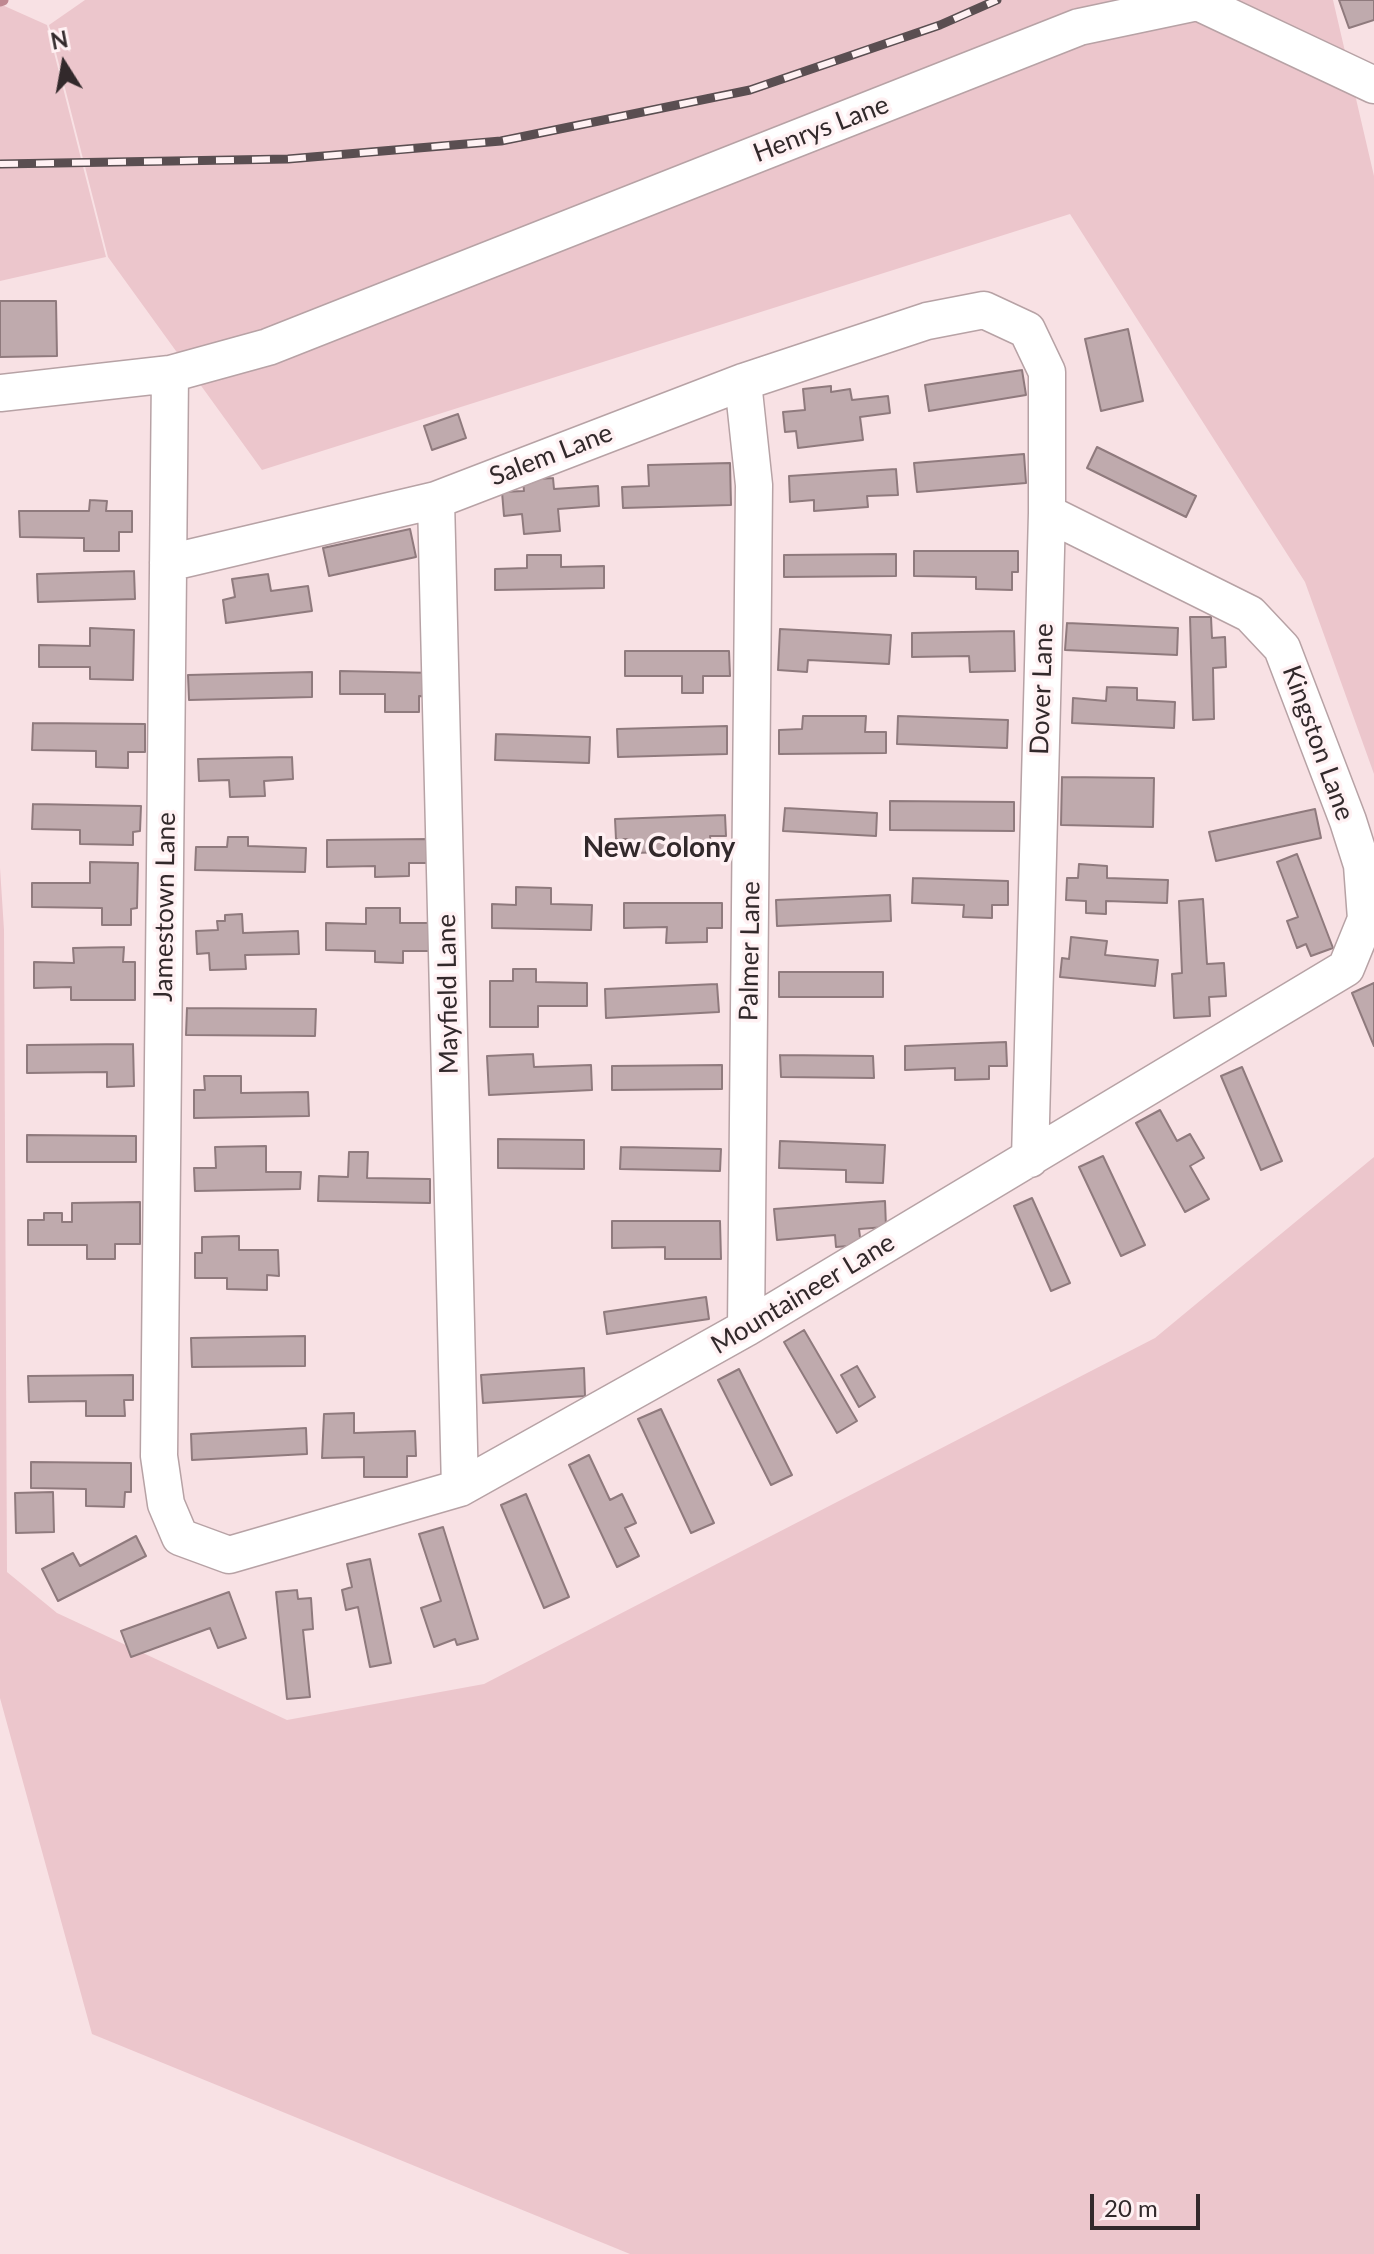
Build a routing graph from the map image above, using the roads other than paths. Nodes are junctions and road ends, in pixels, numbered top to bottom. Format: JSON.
{"nodes":[{"id":1,"x":1374,"y":85,"type":"edge"},
{"id":2,"x":927,"y":321,"type":"joint"},
{"id":3,"x":170,"y":374,"type":"junction"},
{"id":4,"x":743,"y":382,"type":"junction"},
{"id":5,"x":0,"y":393,"type":"edge"},
{"id":6,"x":436,"y":500,"type":"junction"},
{"id":7,"x":1047,"y":513,"type":"junction"},
{"id":8,"x":168,"y":563,"type":"junction"},
{"id":9,"x":1366,"y":919,"type":"joint"},
{"id":10,"x":1030,"y":1159,"type":"junction"},
{"id":11,"x":746,"y":1328,"type":"junction"},
{"id":12,"x":460,"y":1488,"type":"junction"},
{"id":13,"x":180,"y":1537,"type":"joint"}],
"edges":[{"from":1,"to":3,"type":"street","name":"Henrys Lane"},
{"from":2,"to":4,"type":"street","name":"Salem Lane"},
{"from":2,"to":7,"type":"street","name":"Dover Lane"},
{"from":3,"to":5,"type":"street"},
{"from":3,"to":8,"type":"street","name":"Jamestown Lane"},
{"from":4,"to":6,"type":"street","name":"Salem Lane"},
{"from":4,"to":11,"type":"street","name":"Palmer Lane"},
{"from":6,"to":8,"type":"street","name":"Salem Lane"},
{"from":6,"to":12,"type":"street","name":"Mayfield Lane"},
{"from":7,"to":9,"type":"street","name":"Kingston Lane"},
{"from":7,"to":10,"type":"street","name":"Dover Lane"},
{"from":8,"to":13,"type":"street","name":"Jamestown Lane"},
{"from":9,"to":10,"type":"street","name":"Mountaineer Lane"},
{"from":10,"to":11,"type":"street","name":"Mountaineer Lane"},
{"from":11,"to":12,"type":"street","name":"Mountaineer Lane"},
{"from":12,"to":13,"type":"street","name":"Mountaineer Lane"}]}
